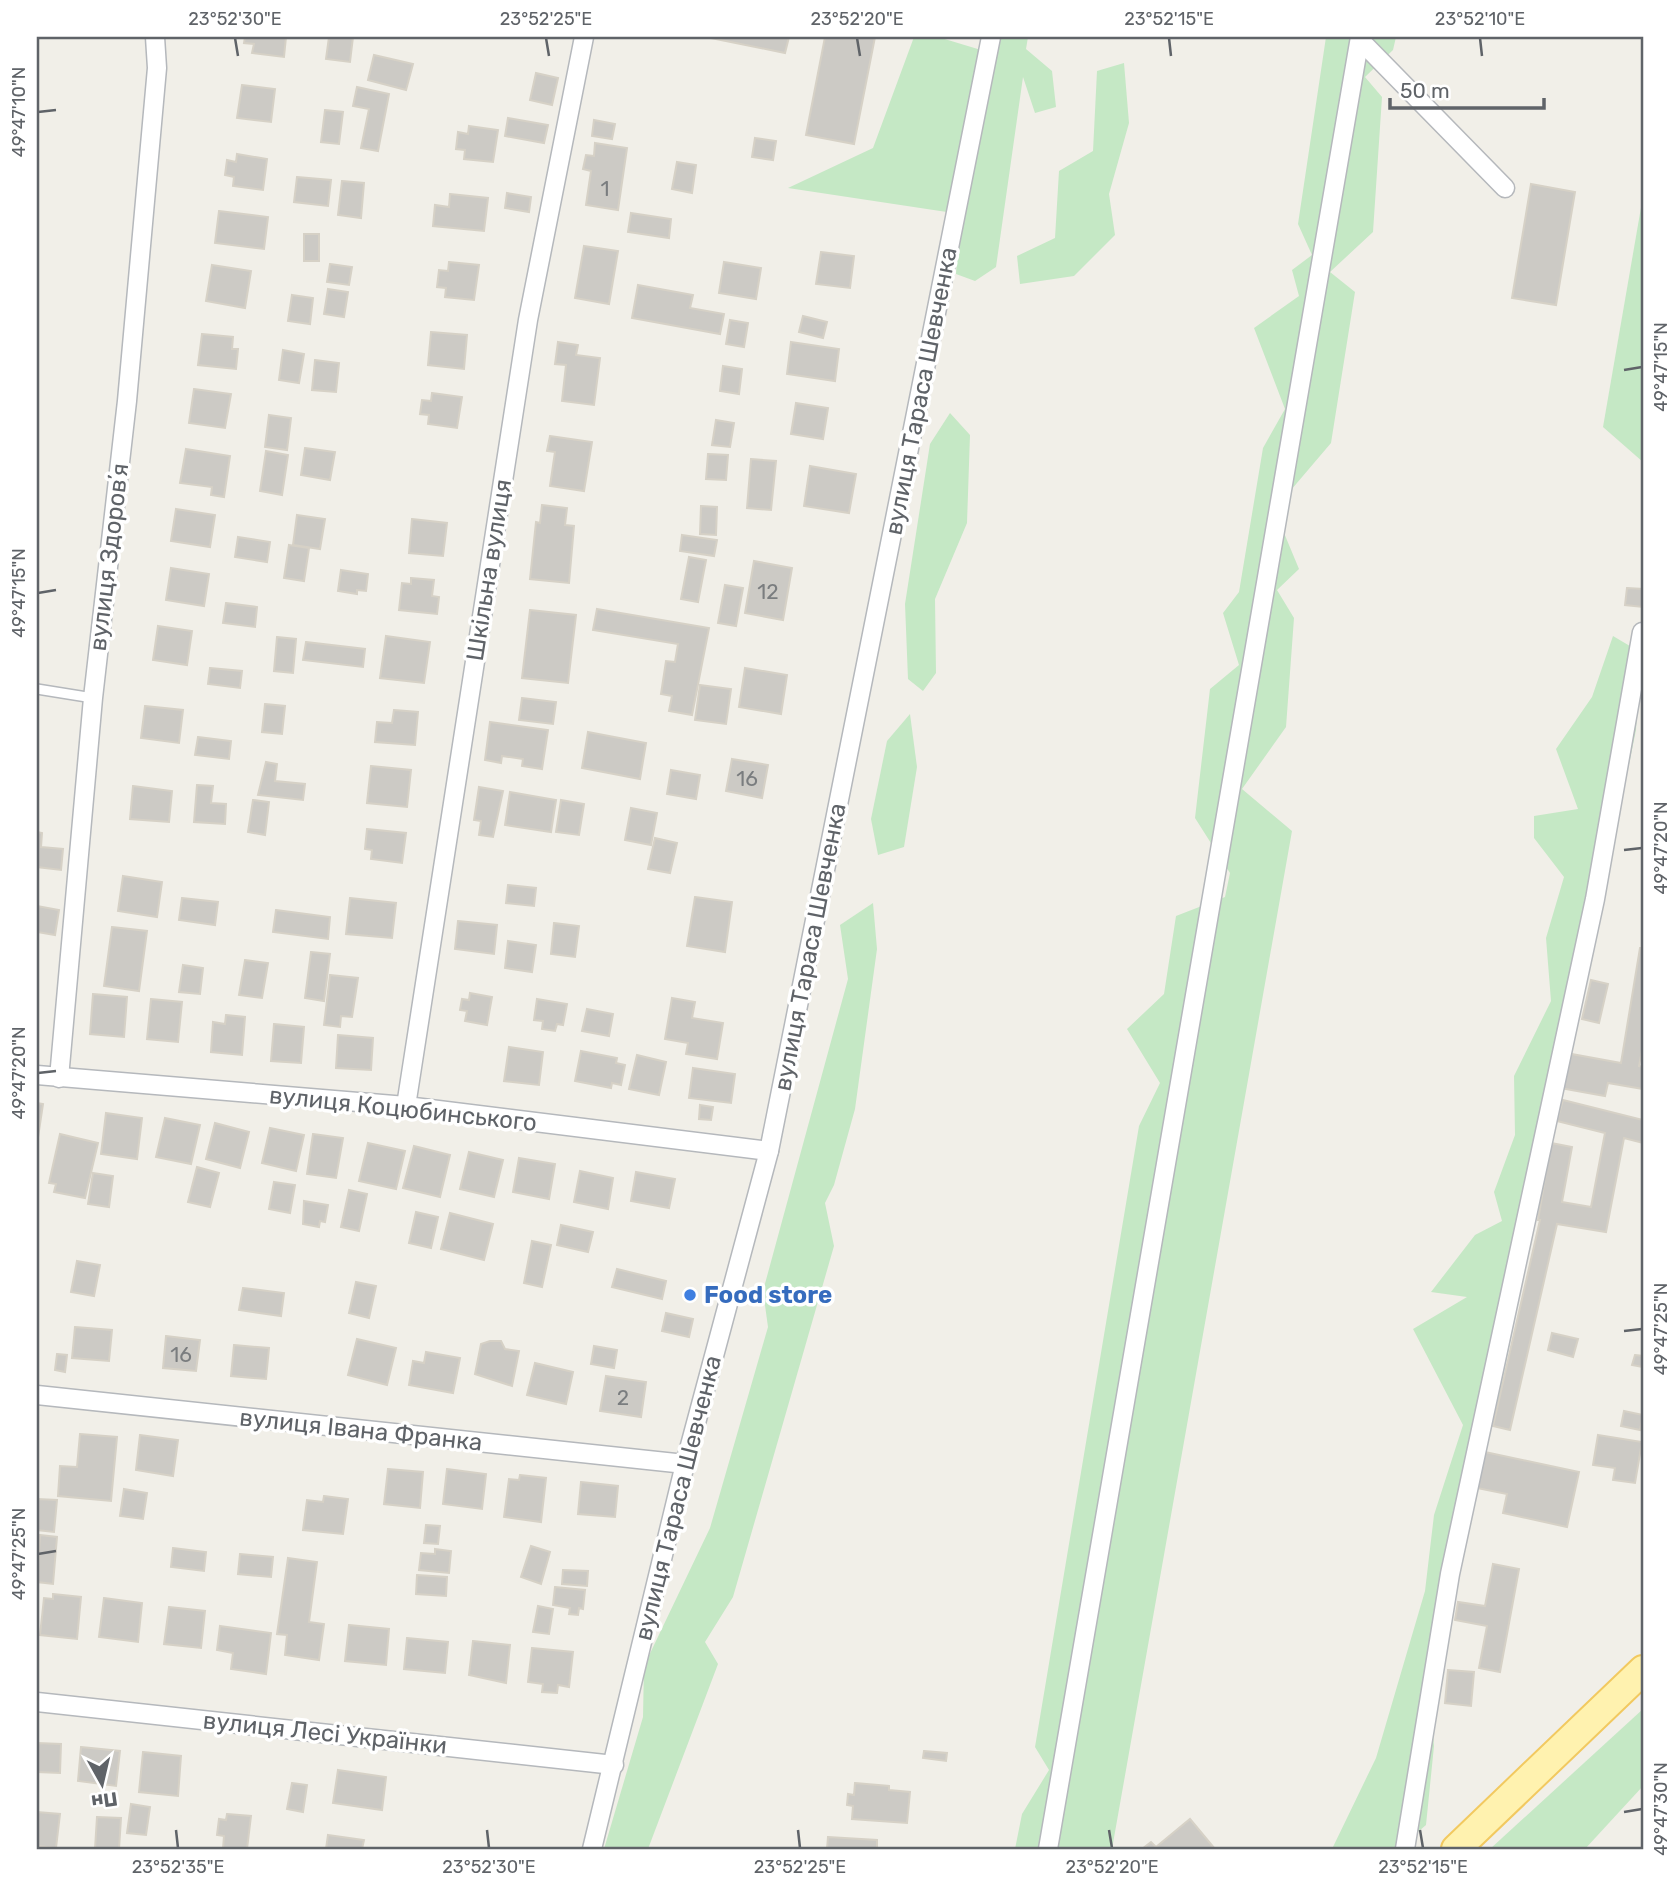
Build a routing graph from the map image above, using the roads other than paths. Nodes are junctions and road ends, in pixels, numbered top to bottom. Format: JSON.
{"nodes":[{"id":1,"x":155,"y":37,"type":"edge"},
{"id":2,"x":584,"y":37,"type":"edge"},
{"id":3,"x":988,"y":37,"type":"edge"},
{"id":4,"x":1360,"y":38,"type":"edge"},
{"id":5,"x":1504,"y":188,"type":"dead end"},
{"id":6,"x":1642,"y":632,"type":"edge"},
{"id":7,"x":37,"y":689,"type":"edge"},
{"id":8,"x":93,"y":698,"type":"junction"},
{"id":9,"x":37,"y":1075,"type":"edge"},
{"id":10,"x":59,"y":1078,"type":"junction"},
{"id":11,"x":406,"y":1106,"type":"junction"},
{"id":12,"x":769,"y":1151,"type":"junction"},
{"id":13,"x":37,"y":1395,"type":"edge"},
{"id":14,"x":685,"y":1464,"type":"junction"},
{"id":15,"x":1643,"y":1670,"type":"edge"},
{"id":16,"x":37,"y":1702,"type":"edge"},
{"id":17,"x":614,"y":1765,"type":"junction"},
{"id":18,"x":592,"y":1849,"type":"edge"},
{"id":19,"x":1048,"y":1849,"type":"edge"},
{"id":20,"x":1405,"y":1849,"type":"edge"},
{"id":21,"x":1456,"y":1849,"type":"edge"}],
"edges":[{"from":1,"to":8,"type":"street","name":"вулиця Здоровʼя"},
{"from":2,"to":11,"type":"street","name":"Шкільна вулиця"},
{"from":3,"to":12,"type":"street","name":"вулиця Тараса Шевченка"},
{"from":4,"to":5,"type":"street"},
{"from":4,"to":19,"type":"street"},
{"from":6,"to":20,"type":"street"},
{"from":7,"to":8,"type":"lane"},
{"from":8,"to":10,"type":"street","name":"вулиця Здоровʼя"},
{"from":9,"to":10,"type":"street","name":"вулиця Коцюбинського"},
{"from":10,"to":11,"type":"street","name":"вулиця Коцюбинського"},
{"from":11,"to":12,"type":"street","name":"вулиця Коцюбинського"},
{"from":12,"to":14,"type":"street","name":"вулиця Тараса Шевченка"},
{"from":13,"to":14,"type":"street","name":"вулиця Івана Франка"},
{"from":14,"to":17,"type":"street","name":"вулиця Тараса Шевченка"},
{"from":15,"to":21,"type":"main road"},
{"from":16,"to":17,"type":"street","name":"вулиця Лесі Українки"},
{"from":17,"to":18,"type":"street","name":"вулиця Тараса Шевченка"}]}
